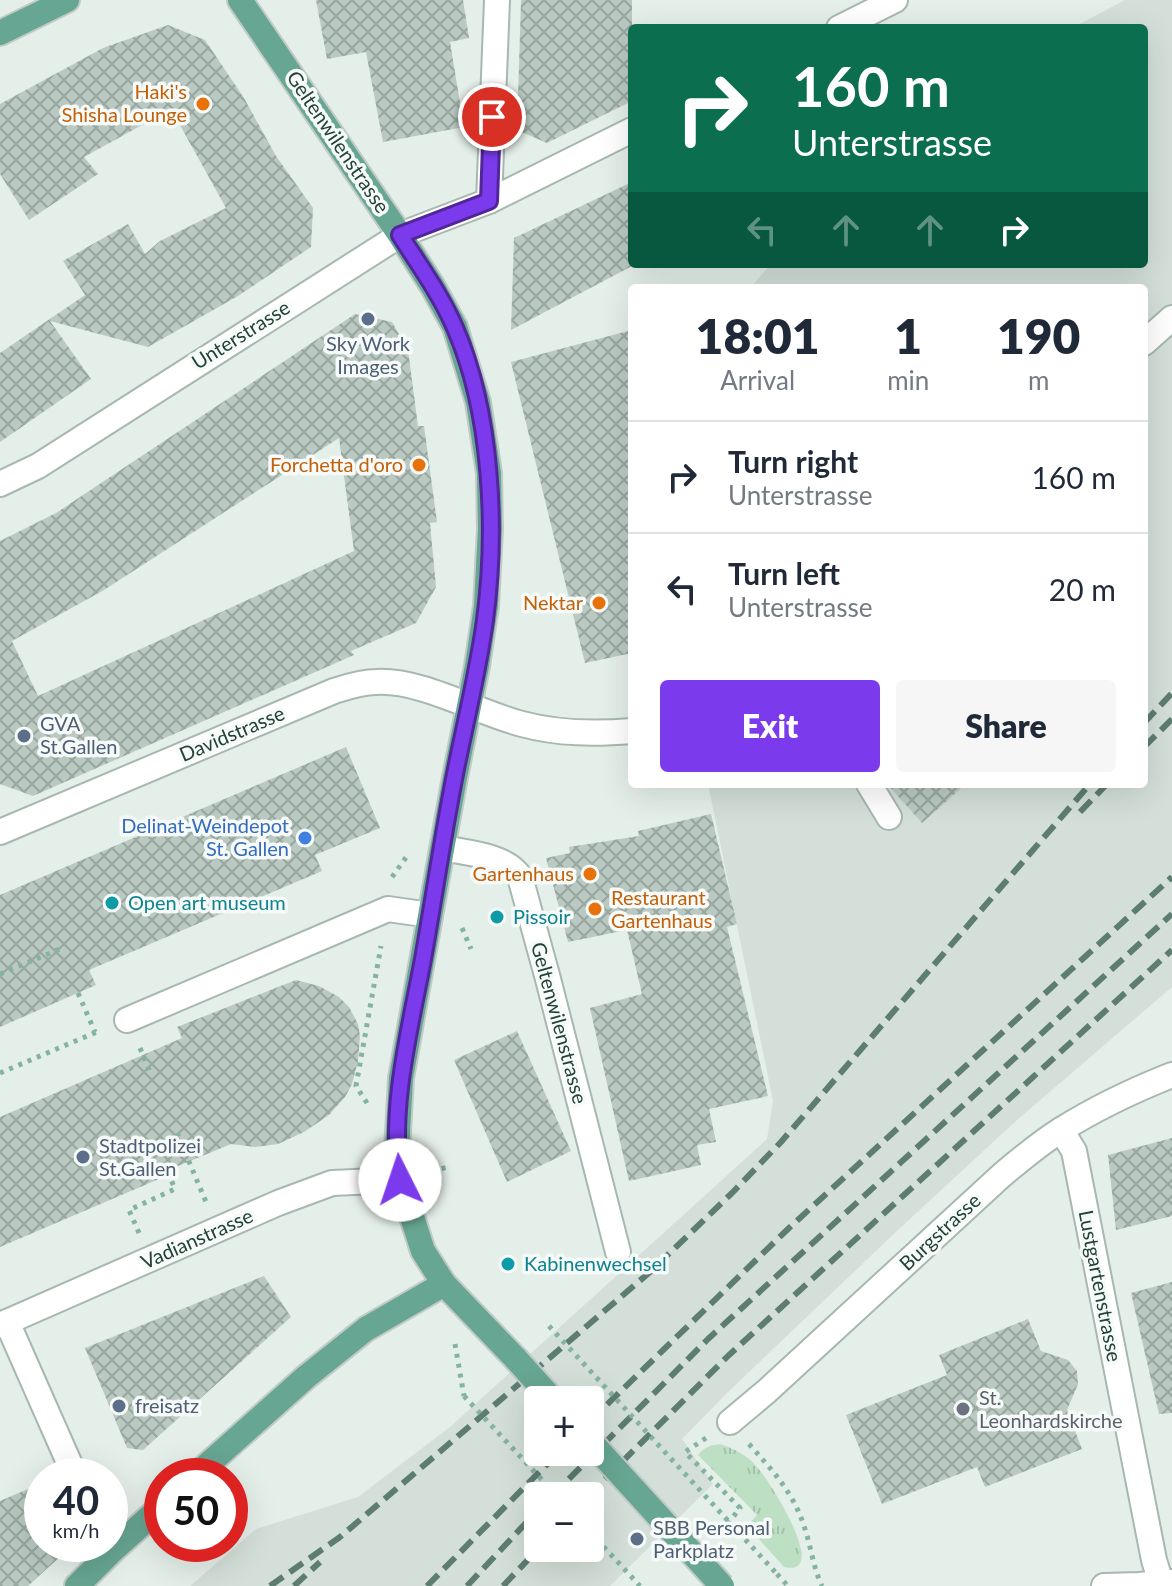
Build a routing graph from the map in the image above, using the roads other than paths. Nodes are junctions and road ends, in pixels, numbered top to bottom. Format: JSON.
{"nodes":[{"id":1,"x":67,"y":0,"type":"edge"},
{"id":2,"x":240,"y":0,"type":"edge"},
{"id":3,"x":497,"y":0,"type":"edge"},
{"id":4,"x":895,"y":0,"type":"edge"},
{"id":5,"x":847,"y":24,"type":"edge"},
{"id":6,"x":0,"y":33,"type":"edge"},
{"id":7,"x":628,"y":132,"type":"edge"},
{"id":8,"x":489,"y":201,"type":"junction"},
{"id":9,"x":400,"y":235,"type":"junction"},
{"id":10,"x":1172,"y":318,"type":"edge"},
{"id":11,"x":1148,"y":339,"type":"edge"},
{"id":12,"x":0,"y":484,"type":"edge"},
{"id":13,"x":470,"y":705,"type":"junction"},
{"id":14,"x":628,"y":731,"type":"edge"},
{"id":15,"x":871,"y":788,"type":"edge"},
{"id":16,"x":889,"y":817,"type":"dead end"},
{"id":17,"x":0,"y":832,"type":"edge"},
{"id":18,"x":443,"y":848,"type":"junction"},
{"id":19,"x":430,"y":915,"type":"junction"},
{"id":20,"x":127,"y":1020,"type":"road end"},
{"id":21,"x":1172,"y":1075,"type":"edge"},
{"id":22,"x":1061,"y":1130,"type":"junction"},
{"id":23,"x":400,"y":1180,"type":"junction"},
{"id":24,"x":618,"y":1252,"type":"dead end"},
{"id":25,"x":444,"y":1284,"type":"junction"},
{"id":26,"x":4,"y":1323,"type":"edge"},
{"id":27,"x":540,"y":1386,"type":"edge"},
{"id":28,"x":730,"y":1422,"type":"road end"},
{"id":29,"x":604,"y":1456,"type":"edge"},
{"id":30,"x":67,"y":1458,"type":"edge"},
{"id":31,"x":215,"y":1458,"type":"edge"},
{"id":32,"x":144,"y":1520,"type":"edge"},
{"id":33,"x":128,"y":1533,"type":"edge"},
{"id":34,"x":98,"y":1562,"type":"edge"},
{"id":35,"x":1165,"y":1584,"type":"edge"},
{"id":36,"x":77,"y":1586,"type":"edge"},
{"id":37,"x":722,"y":1586,"type":"edge"},
{"id":38,"x":1104,"y":1586,"type":"edge"}],
"edges":[{"from":1,"to":6,"type":"main road"},
{"from":2,"to":9,"type":"main road","name":"Geltenwilenstrasse"},
{"from":3,"to":8,"type":"street"},
{"from":4,"to":5,"type":"street"},
{"from":7,"to":8,"type":"street","name":"Unterstrasse"},
{"from":8,"to":9,"type":"street","name":"Unterstrasse"},
{"from":9,"to":12,"type":"street","name":"Unterstrasse"},
{"from":9,"to":13,"type":"main road","name":"Geltenwilenstrasse"},
{"from":10,"to":11,"type":"street"},
{"from":13,"to":14,"type":"street","name":"Davidstrasse"},
{"from":13,"to":17,"type":"street","name":"Davidstrasse"},
{"from":13,"to":18,"type":"main road","name":"Geltenwilenstrasse"},
{"from":15,"to":16,"type":"street"},
{"from":18,"to":19,"type":"main road","name":"Geltenwilenstrasse"},
{"from":18,"to":24,"type":"street","name":"Geltenwilenstrasse"},
{"from":19,"to":20,"type":"street"},
{"from":19,"to":23,"type":"main road","name":"Geltenwilenstrasse"},
{"from":21,"to":22,"type":"street","name":"Burgstrasse"},
{"from":22,"to":28,"type":"street","name":"Burgstrasse"},
{"from":22,"to":35,"type":"street","name":"Lustgartenstrasse"},
{"from":23,"to":25,"type":"main road","name":"Geltenwilenstrasse"},
{"from":23,"to":26,"type":"street","name":"Vadianstrasse"},
{"from":25,"to":27,"type":"main road","name":"Geltenwilenstrasse","bridge":true},
{"from":25,"to":31,"type":"main road"},
{"from":26,"to":30,"type":"street"},
{"from":29,"to":37,"type":"main road","bridge":true},
{"from":32,"to":33,"type":"main road"},
{"from":34,"to":36,"type":"main road"},
{"from":35,"to":38,"type":"street"}]}
